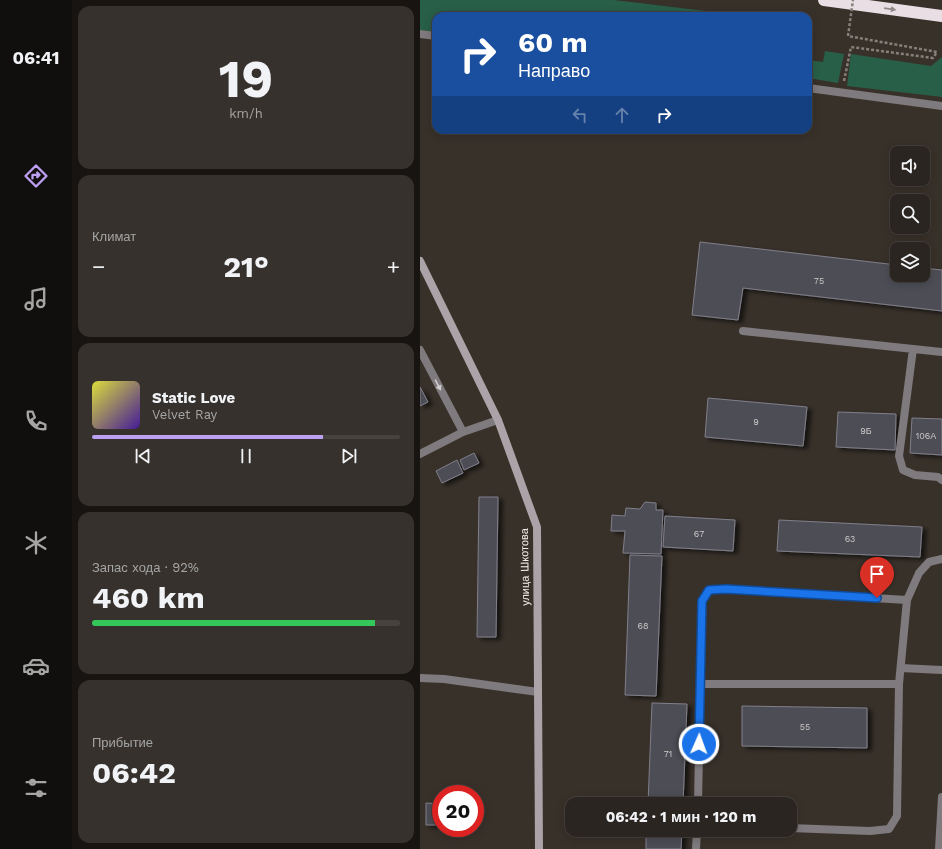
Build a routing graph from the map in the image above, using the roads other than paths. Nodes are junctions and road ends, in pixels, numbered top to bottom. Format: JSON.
{"nodes":[{"id":1,"x":824,"y":0,"type":"edge"},
{"id":2,"x":942,"y":16,"type":"edge"},
{"id":3,"x":420,"y":34,"type":"edge"},
{"id":4,"x":432,"y":36,"type":"edge"},
{"id":5,"x":812,"y":89,"type":"edge"},
{"id":6,"x":942,"y":106,"type":"edge"},
{"id":7,"x":420,"y":261,"type":"edge"},
{"id":8,"x":743,"y":331,"type":"dead end"},
{"id":9,"x":913,"y":349,"type":"junction"},
{"id":10,"x":420,"y":350,"type":"edge"},
{"id":11,"x":942,"y":352,"type":"edge"},
{"id":12,"x":498,"y":420,"type":"junction"},
{"id":13,"x":463,"y":432,"type":"junction"},
{"id":14,"x":420,"y":454,"type":"edge"},
{"id":15,"x":942,"y":480,"type":"edge"},
{"id":16,"x":942,"y":559,"type":"edge"},
{"id":17,"x":907,"y":600,"type":"junction"},
{"id":18,"x":901,"y":668,"type":"junction"},
{"id":19,"x":942,"y":670,"type":"edge"},
{"id":20,"x":420,"y":678,"type":"edge"},
{"id":21,"x":701,"y":684,"type":"junction"},
{"id":22,"x":899,"y":684,"type":"junction"},
{"id":23,"x":538,"y":692,"type":"junction"},
{"id":24,"x":698,"y":797,"type":"edge"},
{"id":25,"x":942,"y":797,"type":"edge"},
{"id":26,"x":797,"y":828,"type":"edge"},
{"id":27,"x":697,"y":837,"type":"edge"},
{"id":28,"x":538,"y":849,"type":"edge"},
{"id":29,"x":696,"y":849,"type":"edge"},
{"id":30,"x":939,"y":849,"type":"edge"}],
"edges":[{"from":1,"to":2,"type":"highway","one_way":true},
{"from":3,"to":4,"type":"street"},
{"from":5,"to":6,"type":"street"},
{"from":7,"to":12,"type":"street","name":"улица Шкотова"},
{"from":8,"to":9,"type":"street"},
{"from":9,"to":11,"type":"street"},
{"from":9,"to":15,"type":"street"},
{"from":10,"to":13,"type":"street","one_way":true},
{"from":12,"to":13,"type":"street"},
{"from":12,"to":23,"type":"street","name":"улица Шкотова"},
{"from":13,"to":14,"type":"street"},
{"from":16,"to":17,"type":"street"},
{"from":17,"to":18,"type":"street"},
{"from":17,"to":21,"type":"street"},
{"from":18,"to":19,"type":"street"},
{"from":18,"to":22,"type":"street"},
{"from":20,"to":23,"type":"street"},
{"from":21,"to":22,"type":"street"},
{"from":21,"to":24,"type":"street"},
{"from":22,"to":26,"type":"street"},
{"from":23,"to":28,"type":"street","name":"улица Шкотова"},
{"from":25,"to":30,"type":"street"},
{"from":27,"to":29,"type":"street"}]}
